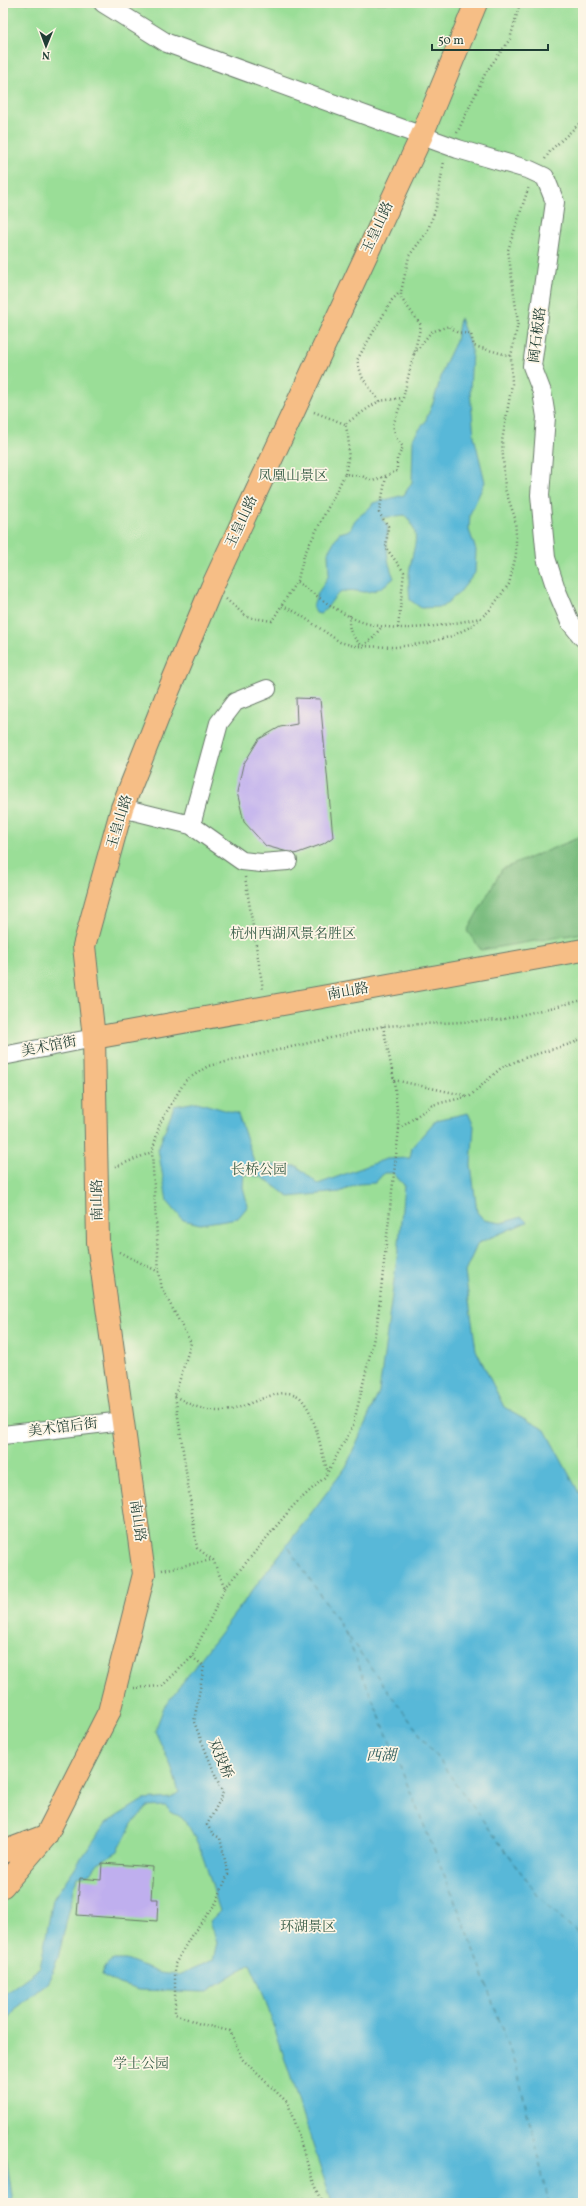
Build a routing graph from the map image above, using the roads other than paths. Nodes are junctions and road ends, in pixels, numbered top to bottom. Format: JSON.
{"nodes":[{"id":1,"x":103,"y":3,"type":"edge"},
{"id":2,"x":476,"y":3,"type":"edge"},
{"id":3,"x":422,"y":135,"type":"junction"},
{"id":4,"x":583,"y":638,"type":"edge"},
{"id":5,"x":267,"y":689,"type":"dead end"},
{"id":6,"x":122,"y":808,"type":"junction"},
{"id":7,"x":192,"y":825,"type":"junction"},
{"id":8,"x":288,"y":861,"type":"dead end"},
{"id":9,"x":583,"y":950,"type":"edge"},
{"id":10,"x":94,"y":1038,"type":"junction"},
{"id":11,"x":3,"y":1056,"type":"edge"},
{"id":12,"x":123,"y":1421,"type":"junction"},
{"id":13,"x":3,"y":1435,"type":"edge"},
{"id":14,"x":46,"y":1836,"type":"junction"},
{"id":15,"x":3,"y":1852,"type":"edge"},
{"id":16,"x":3,"y":1886,"type":"edge"}],
"edges":[{"from":1,"to":3,"type":"street","name":"阔石板路"},
{"from":2,"to":3,"type":"main road","name":"玉皇山路"},
{"from":3,"to":4,"type":"street","name":"阔石板路"},
{"from":3,"to":6,"type":"main road","name":"玉皇山路"},
{"from":5,"to":7,"type":"street"},
{"from":6,"to":7,"type":"street"},
{"from":6,"to":10,"type":"main road","name":"玉皇山路"},
{"from":7,"to":8,"type":"street"},
{"from":9,"to":10,"type":"main road","name":"南山路"},
{"from":10,"to":11,"type":"street","name":"美术馆街"},
{"from":10,"to":12,"type":"main road","name":"南山路"},
{"from":12,"to":13,"type":"street","name":"美术馆后街"},
{"from":12,"to":14,"type":"main road","name":"南山路"},
{"from":14,"to":15,"type":"main road"},
{"from":14,"to":16,"type":"main road","name":"南山路"}]}
